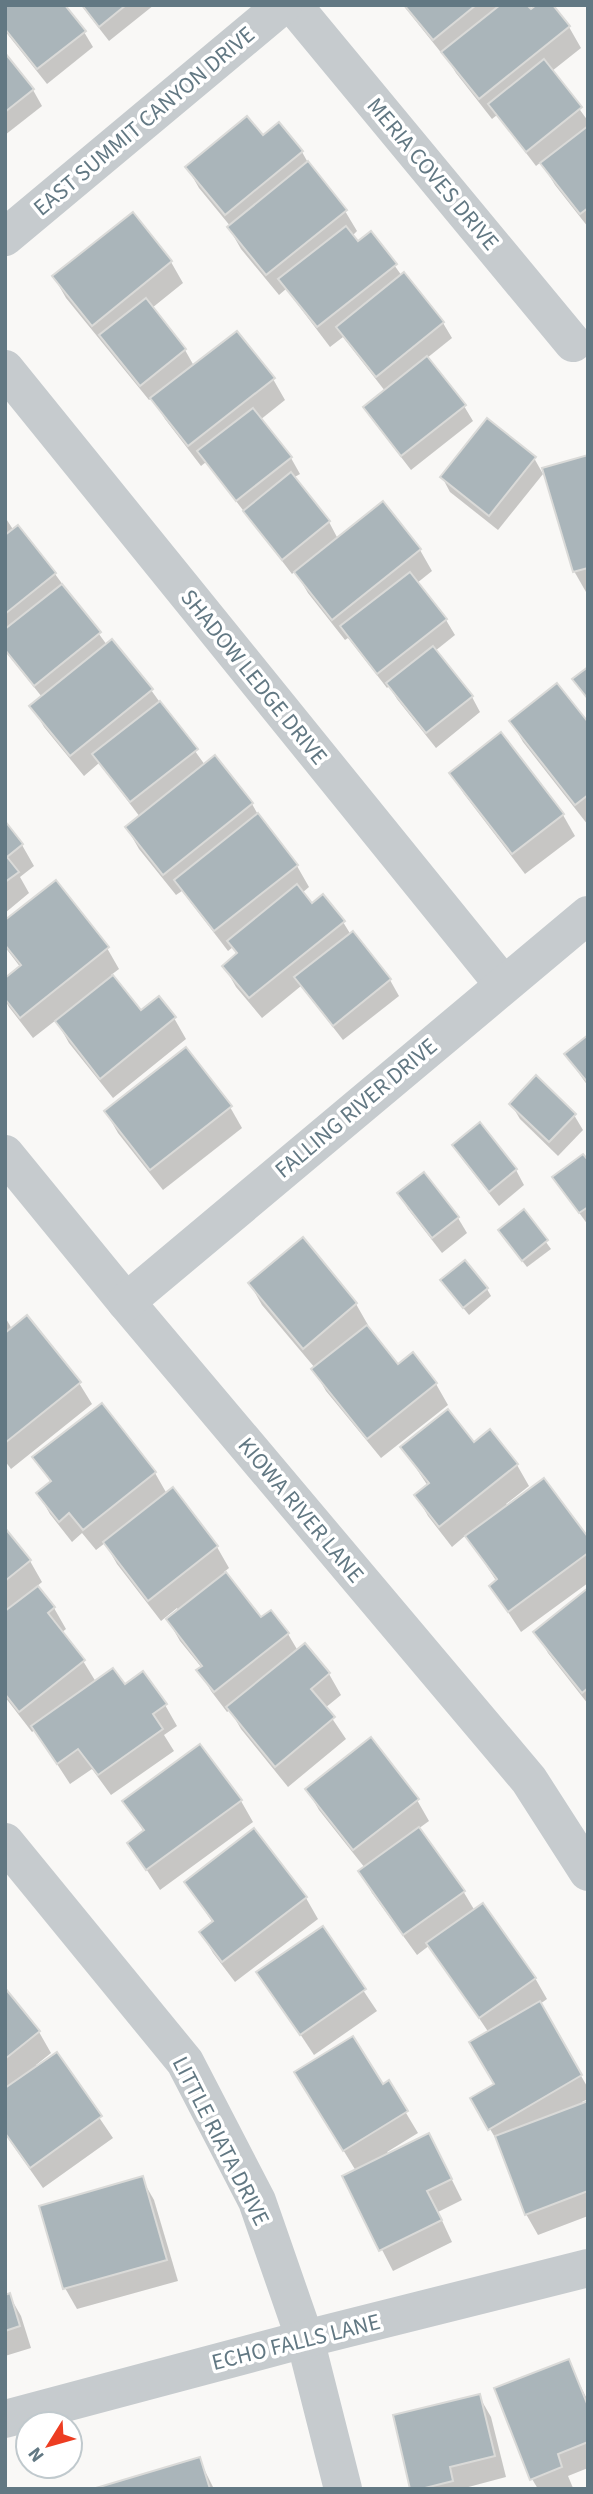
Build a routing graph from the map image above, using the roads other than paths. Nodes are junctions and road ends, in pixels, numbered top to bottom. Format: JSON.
{"nodes":[{"id":1,"x":283,"y":5,"type":"edge"},
{"id":2,"x":293,"y":5,"type":"edge"},
{"id":3,"x":5,"y":237,"type":"edge"},
{"id":4,"x":573,"y":343,"type":"dead end"},
{"id":5,"x":5,"y":369,"type":"edge"},
{"id":6,"x":588,"y":915,"type":"edge"},
{"id":7,"x":503,"y":984,"type":"junction"},
{"id":8,"x":5,"y":1154,"type":"edge"},
{"id":9,"x":125,"y":1303,"type":"junction"},
{"id":10,"x":5,"y":1842,"type":"edge"},
{"id":11,"x":588,"y":1872,"type":"edge"},
{"id":12,"x":588,"y":2269,"type":"edge"},
{"id":13,"x":305,"y":2339,"type":"junction"},
{"id":14,"x":5,"y":2418,"type":"edge"},
{"id":15,"x":343,"y":2489,"type":"edge"}],
"edges":[{"from":1,"to":3,"type":"street","name":"EAST SUMMIT CANYON DRIVE"},
{"from":2,"to":4,"type":"street","name":"MERIA COVES DRIVE"},
{"from":5,"to":7,"type":"street","name":"SHADOW LEDGE DRIVE"},
{"from":6,"to":7,"type":"street","name":"FALLING RIVER DRIVE"},
{"from":7,"to":9,"type":"street","name":"FALLING RIVER DRIVE"},
{"from":8,"to":9,"type":"street","name":"KIOWA RIVER LANE"},
{"from":9,"to":11,"type":"street","name":"KIOWA RIVER LANE"},
{"from":10,"to":13,"type":"street","name":"LITTLE RIATA DRIVE"},
{"from":12,"to":13,"type":"street","name":"ECHO FALLS LANE"},
{"from":13,"to":14,"type":"street","name":"ECHO FALLS LANE"},
{"from":13,"to":15,"type":"street","name":"LITTLE RIATA DRIVE"}]}
